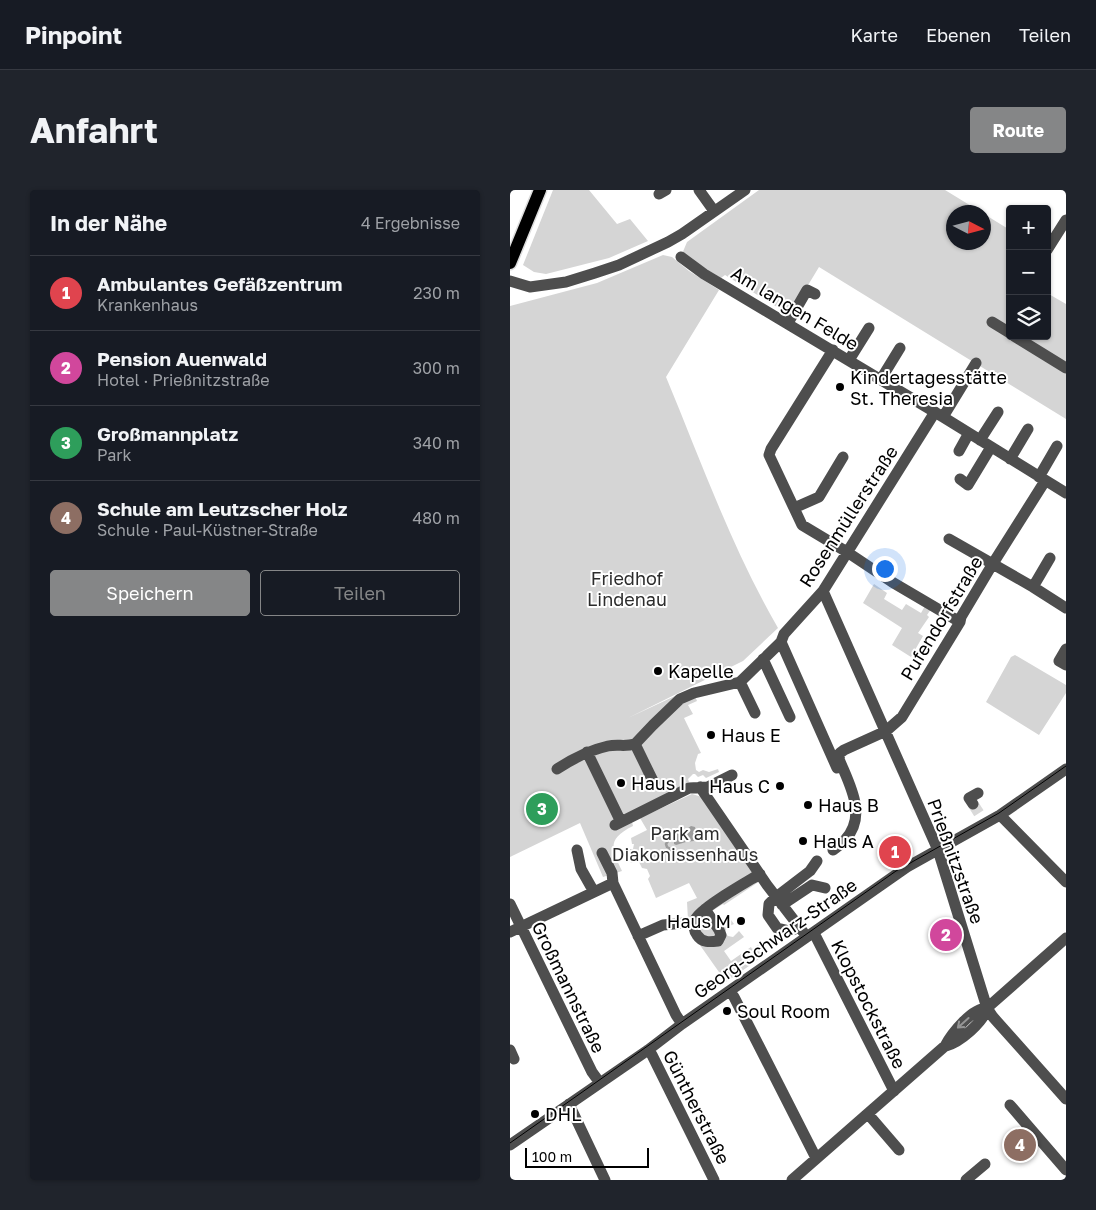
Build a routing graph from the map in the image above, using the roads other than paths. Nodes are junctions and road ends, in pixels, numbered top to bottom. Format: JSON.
{"nodes":[{"id":1,"x":540,"y":190,"type":"edge"},
{"id":2,"x":699,"y":190,"type":"edge"},
{"id":3,"x":707,"y":190,"type":"edge"},
{"id":4,"x":745,"y":190,"type":"edge"},
{"id":5,"x":717,"y":210,"type":"junction"},
{"id":6,"x":1066,"y":220,"type":"edge"},
{"id":7,"x":1051,"y":244,"type":"edge"},
{"id":8,"x":681,"y":258,"type":"dead end"},
{"id":9,"x":510,"y":263,"type":"edge"},
{"id":10,"x":510,"y":281,"type":"edge"},
{"id":11,"x":815,"y":294,"type":"dead end"},
{"id":12,"x":992,"y":322,"type":"dead end"},
{"id":13,"x":788,"y":323,"type":"junction"},
{"id":14,"x":869,"y":328,"type":"dead end"},
{"id":15,"x":1006,"y":331,"type":"edge"},
{"id":16,"x":1020,"y":340,"type":"edge"},
{"id":17,"x":900,"y":348,"type":"dead end"},
{"id":18,"x":833,"y":350,"type":"junction"},
{"id":19,"x":850,"y":360,"type":"junction"},
{"id":20,"x":976,"y":363,"type":"dead end"},
{"id":21,"x":1066,"y":368,"type":"edge"},
{"id":22,"x":881,"y":380,"type":"junction"},
{"id":23,"x":998,"y":412,"type":"dead end"},
{"id":24,"x":939,"y":415,"type":"junction"},
{"id":25,"x":1028,"y":429,"type":"dead end"},
{"id":26,"x":969,"y":433,"type":"junction"},
{"id":27,"x":980,"y":440,"type":"junction"},
{"id":28,"x":1057,"y":446,"type":"dead end"},
{"id":29,"x":990,"y":447,"type":"junction"},
{"id":30,"x":959,"y":451,"type":"dead end"},
{"id":31,"x":843,"y":456,"type":"dead end"},
{"id":32,"x":1010,"y":459,"type":"junction"},
{"id":33,"x":960,"y":479,"type":"dead end"},
{"id":34,"x":1042,"y":479,"type":"junction"},
{"id":35,"x":1066,"y":493,"type":"edge"},
{"id":36,"x":794,"y":508,"type":"junction"},
{"id":37,"x":949,"y":539,"type":"dead end"},
{"id":38,"x":847,"y":552,"type":"junction"},
{"id":39,"x":1050,"y":558,"type":"dead end"},
{"id":40,"x":992,"y":565,"type":"junction"},
{"id":41,"x":1033,"y":587,"type":"junction"},
{"id":42,"x":823,"y":591,"type":"junction"},
{"id":43,"x":1066,"y":608,"type":"edge"},
{"id":44,"x":960,"y":622,"type":"junction"},
{"id":45,"x":782,"y":638,"type":"junction"},
{"id":46,"x":1066,"y":649,"type":"edge"},
{"id":47,"x":763,"y":659,"type":"junction"},
{"id":48,"x":1066,"y":665,"type":"edge"},
{"id":49,"x":740,"y":682,"type":"junction"},
{"id":50,"x":755,"y":714,"type":"dead end"},
{"id":51,"x":790,"y":717,"type":"dead end"},
{"id":52,"x":886,"y":731,"type":"junction"},
{"id":53,"x":635,"y":744,"type":"junction"},
{"id":54,"x":587,"y":752,"type":"junction"},
{"id":55,"x":558,"y":769,"type":"dead end"},
{"id":56,"x":1062,"y":772,"type":"edge"},
{"id":57,"x":732,"y":775,"type":"dead end"},
{"id":58,"x":841,"y":778,"type":"dead end"},
{"id":59,"x":654,"y":783,"type":"dead end"},
{"id":60,"x":1066,"y":785,"type":"edge"},
{"id":61,"x":700,"y":787,"type":"junction"},
{"id":62,"x":978,"y":793,"type":"dead end"},
{"id":63,"x":973,"y":804,"type":"dead end"},
{"id":64,"x":1000,"y":814,"type":"junction"},
{"id":65,"x":577,"y":850,"type":"dead end"},
{"id":66,"x":833,"y":850,"type":"dead end"},
{"id":67,"x":938,"y":850,"type":"junction"},
{"id":68,"x":602,"y":853,"type":"dead end"},
{"id":69,"x":817,"y":861,"type":"dead end"},
{"id":70,"x":760,"y":874,"type":"junction"},
{"id":71,"x":1066,"y":882,"type":"edge"},
{"id":72,"x":612,"y":883,"type":"junction"},
{"id":73,"x":825,"y":888,"type":"dead end"},
{"id":74,"x":594,"y":892,"type":"junction"},
{"id":75,"x":779,"y":901,"type":"junction"},
{"id":76,"x":510,"y":904,"type":"edge"},
{"id":77,"x":705,"y":909,"type":"dead end"},
{"id":78,"x":684,"y":923,"type":"dead end"},
{"id":79,"x":800,"y":927,"type":"junction"},
{"id":80,"x":515,"y":929,"type":"edge"},
{"id":81,"x":810,"y":935,"type":"junction"},
{"id":82,"x":638,"y":936,"type":"junction"},
{"id":83,"x":1066,"y":938,"type":"edge"},
{"id":84,"x":730,"y":991,"type":"junction"},
{"id":85,"x":988,"y":1008,"type":"junction"},
{"id":86,"x":682,"y":1024,"type":"junction"},
{"id":87,"x":648,"y":1050,"type":"junction"},
{"id":88,"x":600,"y":1083,"type":"junction"},
{"id":89,"x":894,"y":1091,"type":"junction"},
{"id":90,"x":1066,"y":1099,"type":"edge"},
{"id":91,"x":569,"y":1104,"type":"junction"},
{"id":92,"x":1010,"y":1105,"type":"dead end"},
{"id":93,"x":868,"y":1114,"type":"junction"},
{"id":94,"x":511,"y":1140,"type":"edge"},
{"id":95,"x":899,"y":1150,"type":"dead end"},
{"id":96,"x":816,"y":1158,"type":"junction"},
{"id":97,"x":985,"y":1164,"type":"dead end"},
{"id":98,"x":1066,"y":1170,"type":"edge"},
{"id":99,"x":605,"y":1180,"type":"edge"},
{"id":100,"x":714,"y":1180,"type":"edge"},
{"id":101,"x":792,"y":1180,"type":"edge"},
{"id":102,"x":966,"y":1180,"type":"edge"}],
"edges":[{"from":1,"to":9,"type":"main road"},
{"from":2,"to":5,"type":"street"},
{"from":3,"to":5,"type":"street"},
{"from":4,"to":5,"type":"street"},
{"from":5,"to":10,"type":"street"},
{"from":6,"to":7,"type":"street"},
{"from":8,"to":13,"type":"street","name":"Am langen Felde"},
{"from":11,"to":13,"type":"street"},
{"from":12,"to":15,"type":"street"},
{"from":13,"to":18,"type":"street","name":"Am langen Felde"},
{"from":14,"to":19,"type":"street"},
{"from":16,"to":21,"type":"street"},
{"from":17,"to":22,"type":"street"},
{"from":18,"to":19,"type":"street","name":"Am langen Felde"},
{"from":18,"to":36,"type":"street"},
{"from":19,"to":22,"type":"street","name":"Am langen Felde"},
{"from":20,"to":24,"type":"street"},
{"from":22,"to":24,"type":"street","name":"Am langen Felde"},
{"from":23,"to":27,"type":"street"},
{"from":24,"to":26,"type":"street","name":"Am langen Felde"},
{"from":24,"to":38,"type":"street","name":"Rosenmüllerstraße"},
{"from":25,"to":32,"type":"street"},
{"from":26,"to":27,"type":"street","name":"Am langen Felde"},
{"from":26,"to":30,"type":"street"},
{"from":27,"to":29,"type":"street","name":"Am langen Felde"},
{"from":28,"to":34,"type":"street","name":"Pufendorfstraße"},
{"from":29,"to":32,"type":"street","name":"Am langen Felde"},
{"from":29,"to":33,"type":"street"},
{"from":31,"to":36,"type":"street"},
{"from":32,"to":34,"type":"street","name":"Am langen Felde"},
{"from":34,"to":35,"type":"street","name":"Am langen Felde"},
{"from":34,"to":40,"type":"street","name":"Pufendorfstraße"},
{"from":36,"to":38,"type":"street"},
{"from":37,"to":40,"type":"street"},
{"from":38,"to":42,"type":"street","name":"Rosenmüllerstraße"},
{"from":38,"to":44,"type":"street"},
{"from":39,"to":41,"type":"street"},
{"from":40,"to":41,"type":"street"},
{"from":40,"to":44,"type":"street","name":"Pufendorfstraße"},
{"from":41,"to":43,"type":"street"},
{"from":42,"to":45,"type":"street","name":"Rosenmüllerstraße"},
{"from":42,"to":52,"type":"street","name":"Prießnitzstraße"},
{"from":44,"to":52,"type":"street","name":"Pufendorfstraße"},
{"from":45,"to":47,"type":"street","name":"Rosenmüllerstraße"},
{"from":45,"to":58,"type":"street"},
{"from":46,"to":48,"type":"street"},
{"from":47,"to":49,"type":"street","name":"Rosenmüllerstraße"},
{"from":47,"to":51,"type":"street"},
{"from":49,"to":50,"type":"street"},
{"from":49,"to":53,"type":"street"},
{"from":52,"to":66,"type":"street","name":"Pufendorfstraße"},
{"from":52,"to":67,"type":"street","name":"Prießnitzstraße"},
{"from":53,"to":54,"type":"street"},
{"from":53,"to":59,"type":"street"},
{"from":54,"to":55,"type":"street"},
{"from":54,"to":61,"type":"street"},
{"from":56,"to":60,"type":"street"},
{"from":56,"to":64,"type":"street","name":"Georg-Schwarz-Straße"},
{"from":57,"to":61,"type":"street"},
{"from":61,"to":70,"type":"street","name":"Klopstockstraße"},
{"from":62,"to":63,"type":"street"},
{"from":64,"to":67,"type":"street","name":"Georg-Schwarz-Straße"},
{"from":64,"to":71,"type":"street"},
{"from":65,"to":74,"type":"street"},
{"from":67,"to":81,"type":"street","name":"Georg-Schwarz-Straße"},
{"from":67,"to":85,"type":"street","name":"Prießnitzstraße"},
{"from":68,"to":72,"type":"street"},
{"from":69,"to":75,"type":"street"},
{"from":70,"to":75,"type":"street","name":"Klopstockstraße"},
{"from":70,"to":77,"type":"street"},
{"from":72,"to":74,"type":"street"},
{"from":72,"to":82,"type":"street"},
{"from":73,"to":75,"type":"street"},
{"from":74,"to":80,"type":"street"},
{"from":75,"to":79,"type":"street","name":"Klopstockstraße"},
{"from":75,"to":79,"type":"street"},
{"from":76,"to":80,"type":"street","name":"Großmannstraße"},
{"from":78,"to":82,"type":"street"},
{"from":79,"to":81,"type":"street","name":"Klopstockstraße"},
{"from":80,"to":88,"type":"street","name":"Großmannstraße"},
{"from":81,"to":84,"type":"street","name":"Georg-Schwarz-Straße"},
{"from":81,"to":89,"type":"street","name":"Klopstockstraße"},
{"from":82,"to":86,"type":"street"},
{"from":83,"to":85,"type":"street"},
{"from":84,"to":86,"type":"street","name":"Georg-Schwarz-Straße"},
{"from":84,"to":96,"type":"street"},
{"from":85,"to":89,"type":"street"},
{"from":85,"to":90,"type":"street","name":"Prießnitzstraße"},
{"from":86,"to":87,"type":"street","name":"Georg-Schwarz-Straße"},
{"from":87,"to":88,"type":"street","name":"Georg-Schwarz-Straße"},
{"from":87,"to":100,"type":"street","name":"Güntherstraße"},
{"from":88,"to":91,"type":"street","name":"Georg-Schwarz-Straße"},
{"from":89,"to":93,"type":"street"},
{"from":91,"to":94,"type":"street","name":"Georg-Schwarz-Straße"},
{"from":91,"to":99,"type":"street"},
{"from":92,"to":98,"type":"street"},
{"from":93,"to":95,"type":"street"},
{"from":93,"to":96,"type":"street"},
{"from":96,"to":101,"type":"street"},
{"from":97,"to":102,"type":"street"}]}
